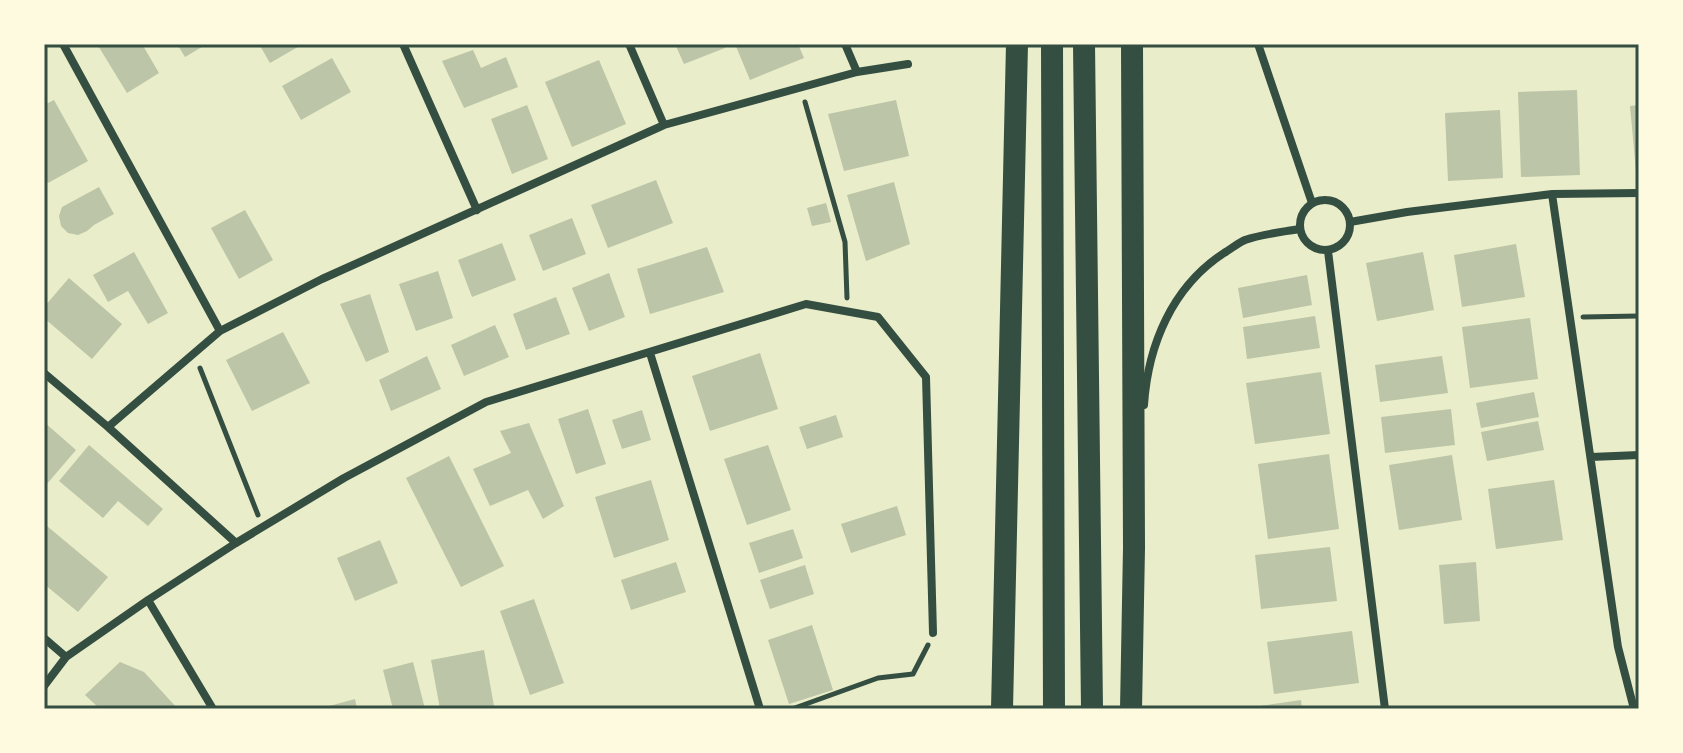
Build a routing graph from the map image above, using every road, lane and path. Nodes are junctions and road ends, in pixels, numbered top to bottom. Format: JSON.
{"nodes":[{"id":1,"x":63,"y":44,"type":"edge"},
{"id":2,"x":403,"y":44,"type":"edge"},
{"id":3,"x":629,"y":44,"type":"edge"},
{"id":4,"x":845,"y":44,"type":"edge"},
{"id":5,"x":1017,"y":44,"type":"edge"},
{"id":6,"x":1052,"y":44,"type":"edge"},
{"id":7,"x":1084,"y":44,"type":"edge"},
{"id":8,"x":1132,"y":44,"type":"edge"},
{"id":9,"x":1258,"y":44,"type":"edge"},
{"id":10,"x":908,"y":64,"type":"dead end"},
{"id":11,"x":857,"y":72,"type":"junction"},
{"id":12,"x":800,"y":88,"type":"junction"},
{"id":13,"x":664,"y":125,"type":"junction"},
{"id":14,"x":1639,"y":193,"type":"edge"},
{"id":15,"x":1552,"y":194,"type":"junction"},
{"id":16,"x":1312,"y":203,"type":"junction"},
{"id":17,"x":477,"y":210,"type":"junction"},
{"id":18,"x":1350,"y":222,"type":"junction"},
{"id":19,"x":1299,"y":229,"type":"junction"},
{"id":20,"x":1328,"y":251,"type":"junction"},
{"id":21,"x":847,"y":311,"type":"junction"},
{"id":22,"x":1639,"y":316,"type":"edge"},
{"id":23,"x":1570,"y":317,"type":"junction"},
{"id":24,"x":220,"y":331,"type":"junction"},
{"id":25,"x":194,"y":353,"type":"junction"},
{"id":26,"x":650,"y":353,"type":"junction"},
{"id":27,"x":44,"y":373,"type":"edge"},
{"id":28,"x":108,"y":427,"type":"junction"},
{"id":29,"x":1639,"y":455,"type":"edge"},
{"id":30,"x":1591,"y":457,"type":"junction"},
{"id":31,"x":263,"y":527,"type":"junction"},
{"id":32,"x":236,"y":543,"type":"junction"},
{"id":33,"x":1134,"y":548,"type":"junction"},
{"id":34,"x":148,"y":600,"type":"junction"},
{"id":35,"x":933,"y":633,"type":"joint"},
{"id":36,"x":44,"y":638,"type":"edge"},
{"id":37,"x":66,"y":657,"type":"junction"},
{"id":38,"x":44,"y":686,"type":"edge"},
{"id":39,"x":213,"y":709,"type":"edge"},
{"id":40,"x":760,"y":709,"type":"edge"},
{"id":41,"x":792,"y":709,"type":"edge"},
{"id":42,"x":1002,"y":709,"type":"edge"},
{"id":43,"x":1054,"y":709,"type":"edge"},
{"id":44,"x":1092,"y":709,"type":"edge"},
{"id":45,"x":1131,"y":709,"type":"edge"},
{"id":46,"x":1385,"y":709,"type":"edge"},
{"id":47,"x":1634,"y":709,"type":"edge"}],
"edges":[{"from":1,"to":24,"type":"street"},
{"from":2,"to":17,"type":"street"},
{"from":3,"to":13,"type":"street"},
{"from":4,"to":11,"type":"street"},
{"from":5,"to":42,"type":"highway"},
{"from":6,"to":43,"type":"highway"},
{"from":7,"to":44,"type":"highway"},
{"from":8,"to":33,"type":"highway"},
{"from":9,"to":16,"type":"street"},
{"from":10,"to":11,"type":"street"},
{"from":11,"to":12,"type":"street"},
{"from":12,"to":13,"type":"street"},
{"from":12,"to":21,"type":"path"},
{"from":13,"to":17,"type":"street"},
{"from":14,"to":15,"type":"street"},
{"from":15,"to":18,"type":"street"},
{"from":15,"to":23,"type":"street"},
{"from":16,"to":18,"type":"street"},
{"from":16,"to":19,"type":"street"},
{"from":17,"to":24,"type":"street"},
{"from":18,"to":20,"type":"street"},
{"from":19,"to":20,"type":"street"},
{"from":19,"to":33,"type":"street"},
{"from":20,"to":46,"type":"street"},
{"from":21,"to":26,"type":"street"},
{"from":21,"to":35,"type":"street"},
{"from":22,"to":23,"type":"path"},
{"from":23,"to":30,"type":"street"},
{"from":24,"to":25,"type":"street"},
{"from":25,"to":28,"type":"street"},
{"from":25,"to":31,"type":"path"},
{"from":26,"to":31,"type":"street"},
{"from":26,"to":40,"type":"street"},
{"from":27,"to":28,"type":"street"},
{"from":28,"to":32,"type":"street"},
{"from":29,"to":30,"type":"street"},
{"from":30,"to":47,"type":"street"},
{"from":31,"to":32,"type":"street"},
{"from":32,"to":34,"type":"street"},
{"from":33,"to":45,"type":"highway"},
{"from":34,"to":37,"type":"street"},
{"from":34,"to":39,"type":"street"},
{"from":35,"to":41,"type":"path"},
{"from":36,"to":37,"type":"street"},
{"from":37,"to":38,"type":"street"}]}
